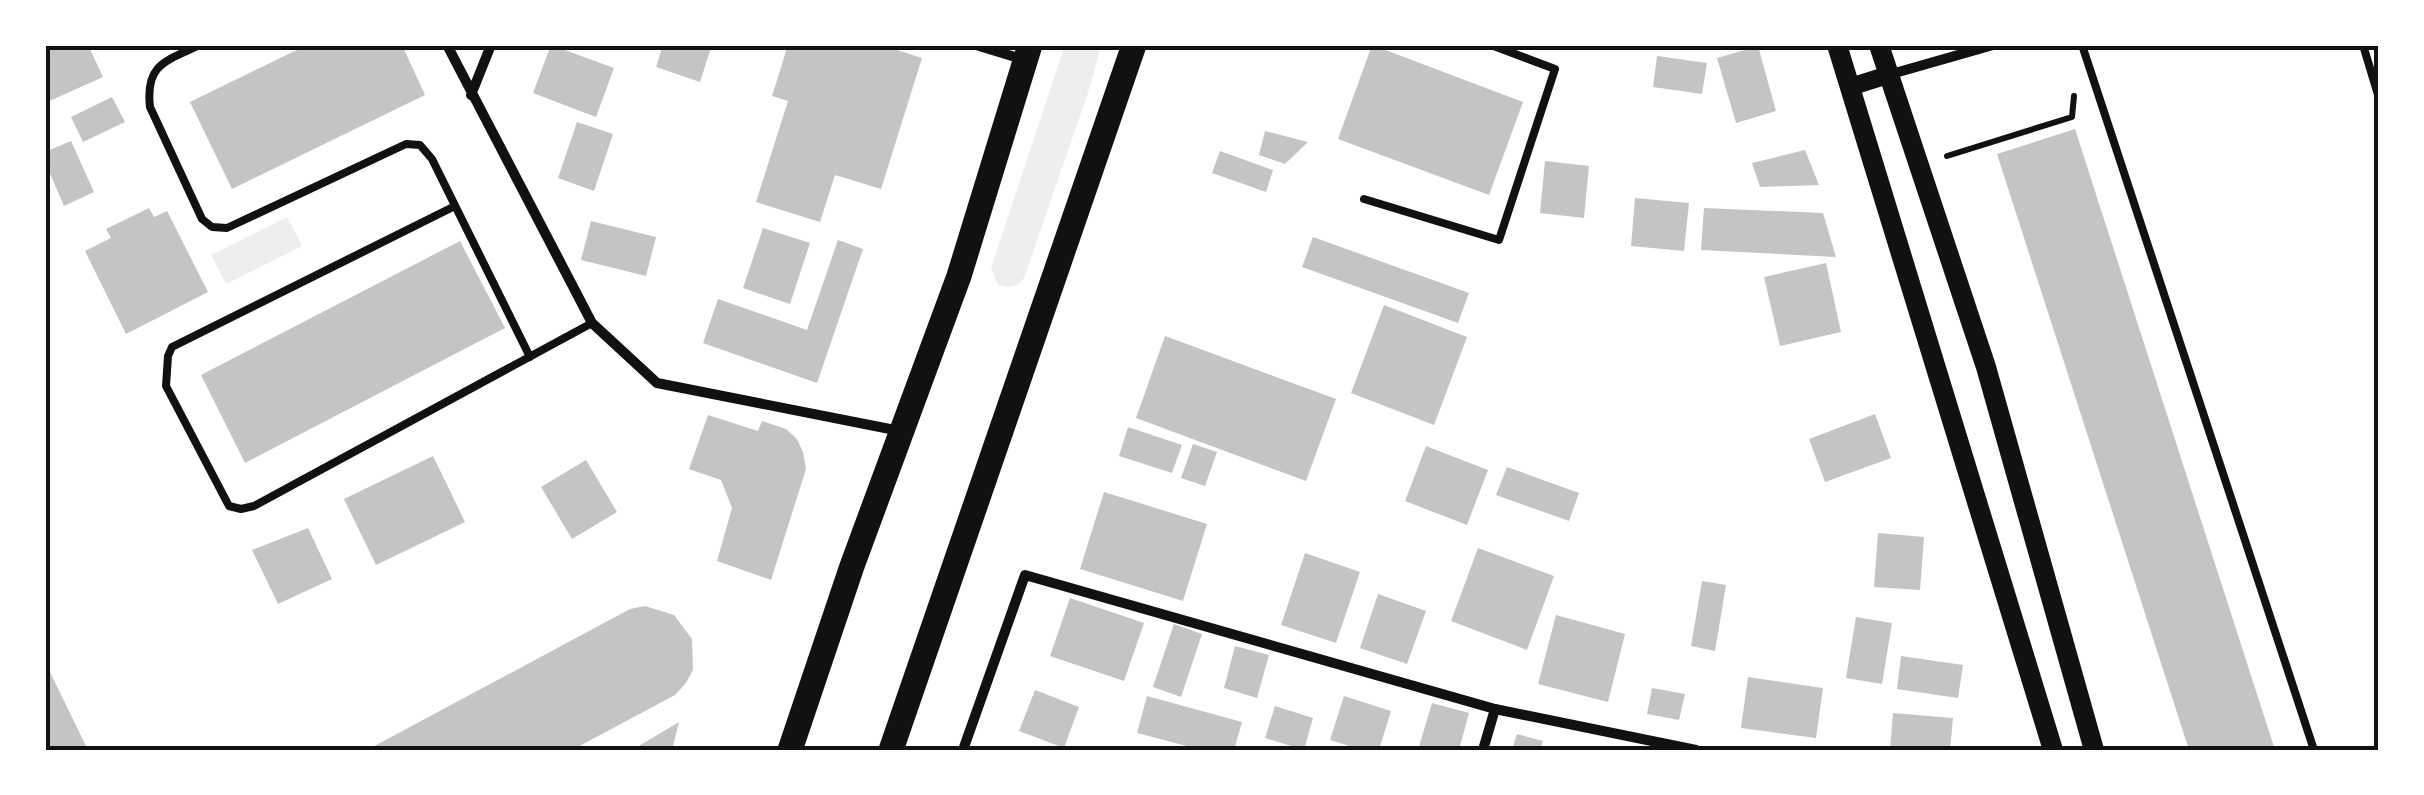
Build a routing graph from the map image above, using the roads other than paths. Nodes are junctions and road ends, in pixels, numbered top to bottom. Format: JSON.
{"nodes":[{"id":1,"x":200,"y":45,"type":"edge"},
{"id":2,"x":447,"y":45,"type":"edge"},
{"id":3,"x":490,"y":45,"type":"edge"},
{"id":4,"x":976,"y":45,"type":"edge"},
{"id":5,"x":1491,"y":45,"type":"edge"},
{"id":6,"x":1837,"y":45,"type":"edge"},
{"id":7,"x":1879,"y":45,"type":"edge"},
{"id":8,"x":1993,"y":45,"type":"edge"},
{"id":9,"x":2082,"y":45,"type":"edge"},
{"id":10,"x":2363,"y":45,"type":"edge"},
{"id":11,"x":1134,"y":48,"type":"edge"},
{"id":12,"x":1028,"y":53,"type":"edge"},
{"id":13,"x":1888,"y":75,"type":"junction"},
{"id":14,"x":1850,"y":87,"type":"junction"},
{"id":15,"x":471,"y":95,"type":"junction"},
{"id":16,"x":2379,"y":98,"type":"edge"},
{"id":17,"x":1364,"y":199,"type":"dead end"},
{"id":18,"x":456,"y":206,"type":"junction"},
{"id":19,"x":592,"y":324,"type":"junction"},
{"id":20,"x":530,"y":356,"type":"junction"},
{"id":21,"x":901,"y":431,"type":"junction"},
{"id":22,"x":1495,"y":709,"type":"junction"},
{"id":23,"x":790,"y":750,"type":"edge"},
{"id":24,"x":891,"y":750,"type":"edge"},
{"id":25,"x":963,"y":750,"type":"edge"},
{"id":26,"x":1483,"y":750,"type":"edge"},
{"id":27,"x":1696,"y":750,"type":"edge"},
{"id":28,"x":2052,"y":750,"type":"edge"},
{"id":29,"x":2094,"y":750,"type":"edge"},
{"id":30,"x":2314,"y":750,"type":"edge"}],
"edges":[{"from":1,"to":18,"type":"lane"},
{"from":2,"to":15,"type":"street"},
{"from":3,"to":15,"type":"street"},
{"from":4,"to":12,"type":"street"},
{"from":5,"to":17,"type":"lane"},
{"from":6,"to":14,"type":"main road"},
{"from":7,"to":13,"type":"main road"},
{"from":8,"to":13,"type":"street"},
{"from":9,"to":30,"type":"lane"},
{"from":10,"to":16,"type":"lane"},
{"from":11,"to":24,"type":"main road"},
{"from":12,"to":21,"type":"main road"},
{"from":13,"to":14,"type":"street"},
{"from":13,"to":29,"type":"main road"},
{"from":14,"to":28,"type":"main road"},
{"from":15,"to":19,"type":"street"},
{"from":18,"to":20,"type":"lane"},
{"from":18,"to":20,"type":"lane"},
{"from":19,"to":20,"type":"lane"},
{"from":19,"to":21,"type":"street"},
{"from":21,"to":23,"type":"main road"},
{"from":22,"to":25,"type":"street"},
{"from":22,"to":26,"type":"street"},
{"from":22,"to":27,"type":"street"}]}
